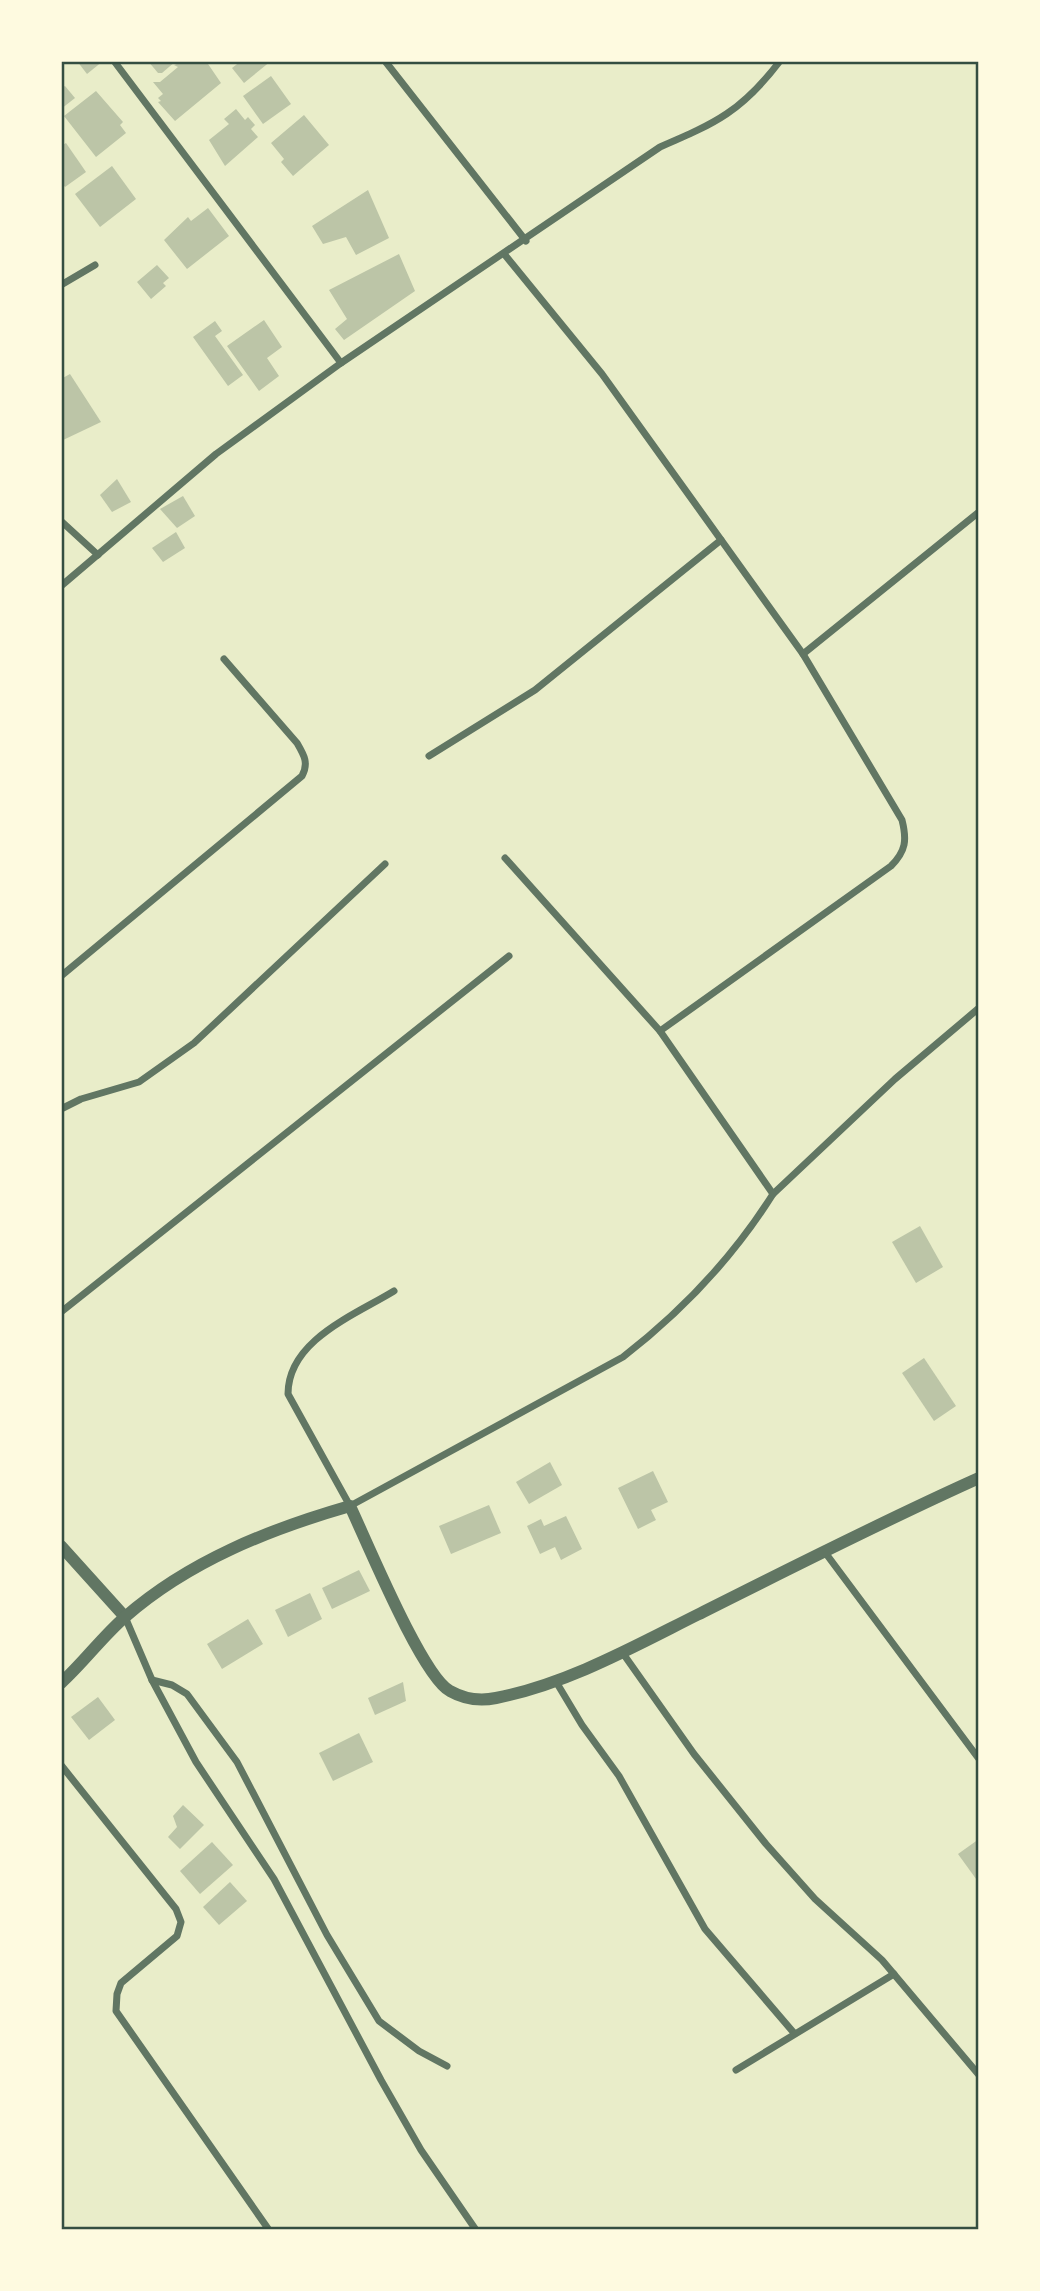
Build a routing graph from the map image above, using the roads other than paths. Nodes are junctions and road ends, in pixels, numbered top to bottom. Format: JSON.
{"nodes":[{"id":1,"x":114,"y":61,"type":"edge"},
{"id":2,"x":385,"y":61,"type":"edge"},
{"id":3,"x":780,"y":61,"type":"edge"},
{"id":4,"x":526,"y":241,"type":"junction"},
{"id":5,"x":505,"y":255,"type":"junction"},
{"id":6,"x":95,"y":265,"type":"dead end"},
{"id":7,"x":61,"y":285,"type":"edge"},
{"id":8,"x":341,"y":363,"type":"junction"},
{"id":9,"x":979,"y":512,"type":"edge"},
{"id":10,"x":61,"y":521,"type":"edge"},
{"id":11,"x":722,"y":540,"type":"junction"},
{"id":12,"x":98,"y":555,"type":"junction"},
{"id":13,"x":61,"y":586,"type":"edge"},
{"id":14,"x":803,"y":654,"type":"junction"},
{"id":15,"x":224,"y":659,"type":"dead end"},
{"id":16,"x":429,"y":756,"type":"dead end"},
{"id":17,"x":505,"y":858,"type":"dead end"},
{"id":18,"x":385,"y":864,"type":"dead end"},
{"id":19,"x":509,"y":956,"type":"dead end"},
{"id":20,"x":61,"y":976,"type":"edge"},
{"id":21,"x":979,"y":1008,"type":"edge"},
{"id":22,"x":660,"y":1031,"type":"junction"},
{"id":23,"x":61,"y":1108,"type":"edge"},
{"id":24,"x":773,"y":1194,"type":"junction"},
{"id":25,"x":394,"y":1291,"type":"dead end"},
{"id":26,"x":61,"y":1312,"type":"edge"},
{"id":27,"x":979,"y":1478,"type":"edge"},
{"id":28,"x":350,"y":1506,"type":"junction"},
{"id":29,"x":61,"y":1546,"type":"edge"},
{"id":30,"x":824,"y":1551,"type":"junction"},
{"id":31,"x":125,"y":1617,"type":"junction"},
{"id":32,"x":622,"y":1652,"type":"junction"},
{"id":33,"x":152,"y":1679,"type":"junction"},
{"id":34,"x":555,"y":1680,"type":"junction"},
{"id":35,"x":61,"y":1683,"type":"edge"},
{"id":36,"x":979,"y":1759,"type":"edge"},
{"id":37,"x":61,"y":1765,"type":"edge"},
{"id":38,"x":894,"y":1974,"type":"junction"},
{"id":39,"x":794,"y":2033,"type":"junction"},
{"id":40,"x":447,"y":2066,"type":"dead end"},
{"id":41,"x":736,"y":2070,"type":"dead end"},
{"id":42,"x":979,"y":2075,"type":"edge"},
{"id":43,"x":270,"y":2230,"type":"edge"},
{"id":44,"x":476,"y":2230,"type":"edge"}],
"edges":[{"from":1,"to":8,"type":"street"},
{"from":2,"to":4,"type":"street"},
{"from":3,"to":4,"type":"street"},
{"from":4,"to":5,"type":"street"},
{"from":5,"to":8,"type":"street"},
{"from":5,"to":11,"type":"street"},
{"from":6,"to":7,"type":"street"},
{"from":8,"to":12,"type":"street"},
{"from":9,"to":14,"type":"street"},
{"from":10,"to":12,"type":"street"},
{"from":11,"to":14,"type":"street"},
{"from":11,"to":16,"type":"street"},
{"from":12,"to":13,"type":"street"},
{"from":14,"to":22,"type":"street"},
{"from":15,"to":20,"type":"street"},
{"from":17,"to":22,"type":"street"},
{"from":18,"to":23,"type":"street"},
{"from":19,"to":26,"type":"street"},
{"from":21,"to":24,"type":"street"},
{"from":22,"to":24,"type":"street"},
{"from":24,"to":28,"type":"street"},
{"from":25,"to":28,"type":"street"},
{"from":27,"to":30,"type":"street"},
{"from":28,"to":31,"type":"street"},
{"from":28,"to":34,"type":"street"},
{"from":29,"to":31,"type":"street"},
{"from":30,"to":32,"type":"street"},
{"from":30,"to":36,"type":"street"},
{"from":31,"to":33,"type":"street"},
{"from":31,"to":35,"type":"street"},
{"from":32,"to":34,"type":"street"},
{"from":32,"to":38,"type":"street"},
{"from":33,"to":40,"type":"street"},
{"from":33,"to":44,"type":"street"},
{"from":34,"to":39,"type":"street"},
{"from":37,"to":43,"type":"street"},
{"from":38,"to":39,"type":"street"},
{"from":38,"to":42,"type":"street"},
{"from":39,"to":41,"type":"street"}]}
